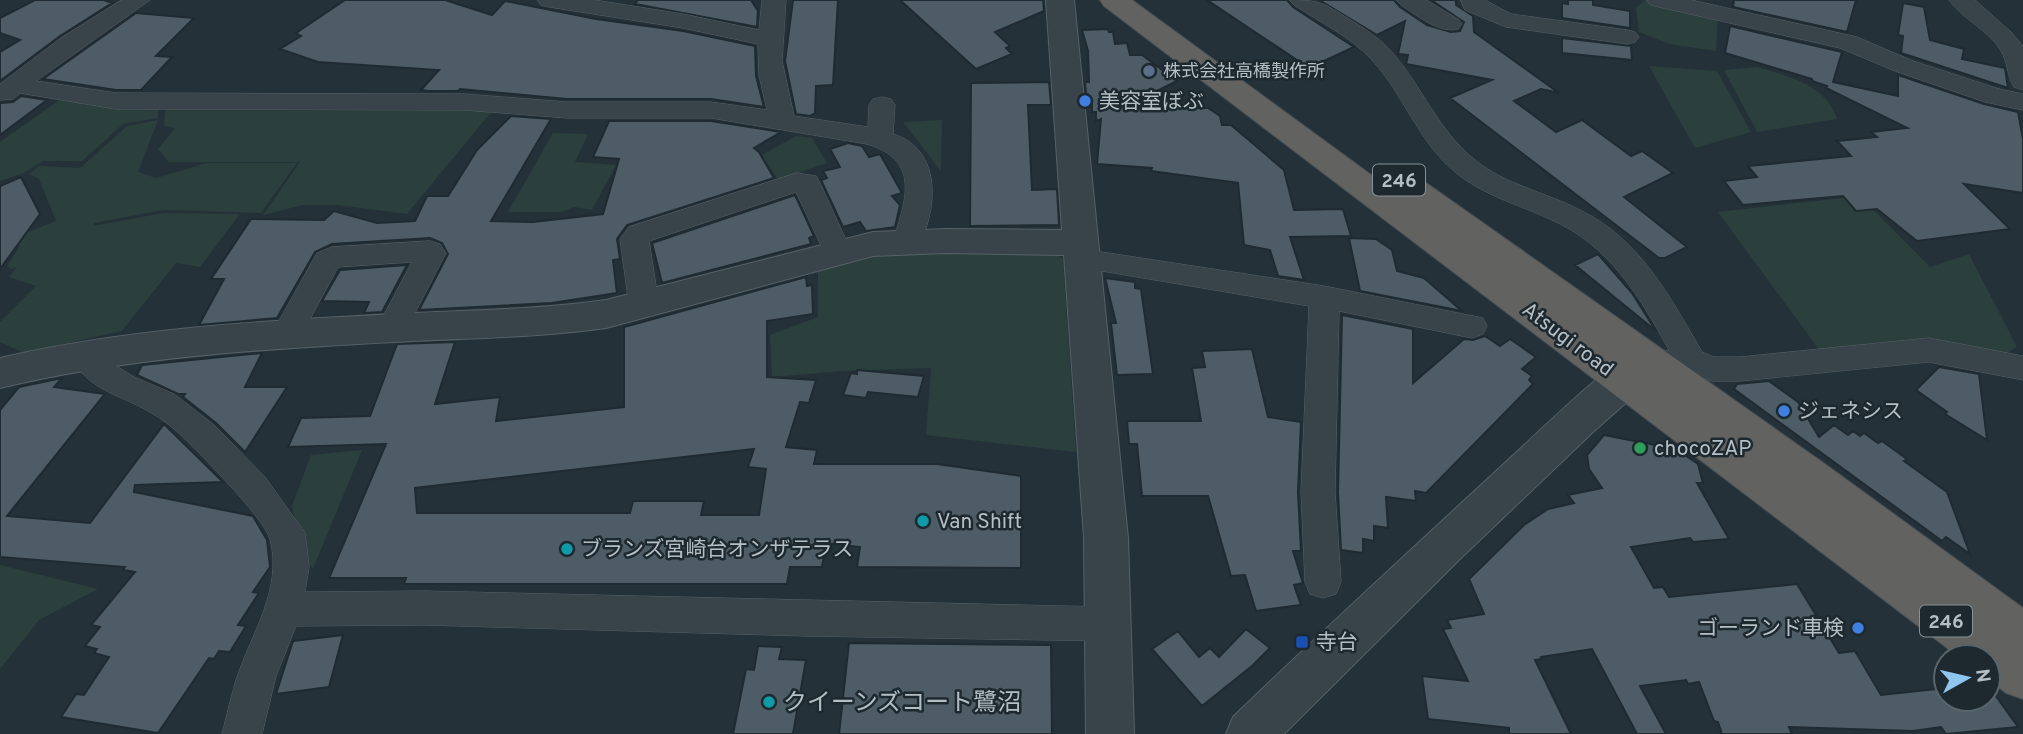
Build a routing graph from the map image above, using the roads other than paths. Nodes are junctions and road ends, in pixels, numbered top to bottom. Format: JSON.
{"nodes":[{"id":1,"x":135,"y":0,"type":"edge"},
{"id":2,"x":549,"y":0,"type":"edge"},
{"id":3,"x":774,"y":0,"type":"edge"},
{"id":4,"x":1060,"y":0,"type":"edge"},
{"id":5,"x":1114,"y":0,"type":"edge"},
{"id":6,"x":1150,"y":0,"type":"edge"},
{"id":7,"x":1302,"y":0,"type":"edge"},
{"id":8,"x":1409,"y":0,"type":"edge"},
{"id":9,"x":1473,"y":0,"type":"edge"},
{"id":10,"x":1660,"y":0,"type":"edge"},
{"id":11,"x":1961,"y":0,"type":"edge"},
{"id":12,"x":1450,"y":24,"type":"dead end"},
{"id":13,"x":1627,"y":37,"type":"dead end"},
{"id":14,"x":769,"y":40,"type":"junction"},
{"id":15,"x":2023,"y":82,"type":"edge"},
{"id":16,"x":8,"y":90,"type":"edge"},
{"id":17,"x":2023,"y":102,"type":"edge"},
{"id":18,"x":882,"y":105,"type":"dead end"},
{"id":19,"x":783,"y":121,"type":"junction"},
{"id":20,"x":880,"y":137,"type":"junction"},
{"id":21,"x":907,"y":242,"type":"junction"},
{"id":22,"x":837,"y":251,"type":"junction"},
{"id":23,"x":1081,"y":251,"type":"junction"},
{"id":24,"x":1324,"y":297,"type":"junction"},
{"id":25,"x":644,"y":305,"type":"junction"},
{"id":26,"x":1472,"y":326,"type":"dead end"},
{"id":27,"x":391,"y":328,"type":"junction"},
{"id":28,"x":285,"y":337,"type":"junction"},
{"id":29,"x":85,"y":355,"type":"junction"},
{"id":30,"x":1691,"y":361,"type":"junction"},
{"id":31,"x":7,"y":365,"type":"edge"},
{"id":32,"x":2023,"y":368,"type":"edge"},
{"id":33,"x":1636,"y":370,"type":"junction"},
{"id":34,"x":1322,"y":582,"type":"dead end"},
{"id":35,"x":284,"y":609,"type":"junction"},
{"id":36,"x":1107,"y":624,"type":"junction"},
{"id":37,"x":2023,"y":635,"type":"edge"},
{"id":38,"x":2023,"y":677,"type":"edge"},
{"id":39,"x":242,"y":734,"type":"edge"},
{"id":40,"x":1110,"y":734,"type":"edge"},
{"id":41,"x":1250,"y":734,"type":"edge"}],
"edges":[{"from":1,"to":16,"type":"street"},
{"from":2,"to":14,"type":"street"},
{"from":3,"to":14,"type":"street"},
{"from":4,"to":23,"type":"street"},
{"from":5,"to":33,"type":"highway","name":"Atsugi road","number":"246"},
{"from":6,"to":33,"type":"highway","name":"Atsugi road","number":"246"},
{"from":7,"to":30,"type":"street"},
{"from":8,"to":12,"type":"street"},
{"from":9,"to":13,"type":"street"},
{"from":10,"to":17,"type":"street"},
{"from":11,"to":15,"type":"street"},
{"from":14,"to":19,"type":"street"},
{"from":16,"to":19,"type":"street"},
{"from":18,"to":20,"type":"street"},
{"from":19,"to":20,"type":"street"},
{"from":20,"to":21,"type":"street"},
{"from":21,"to":22,"type":"street"},
{"from":21,"to":23,"type":"street"},
{"from":22,"to":25,"type":"street"},
{"from":22,"to":25,"type":"street"},
{"from":23,"to":24,"type":"street"},
{"from":23,"to":36,"type":"street"},
{"from":24,"to":26,"type":"street"},
{"from":24,"to":34,"type":"street"},
{"from":25,"to":27,"type":"street"},
{"from":27,"to":28,"type":"street"},
{"from":27,"to":28,"type":"street"},
{"from":28,"to":29,"type":"street"},
{"from":29,"to":31,"type":"street"},
{"from":29,"to":35,"type":"street"},
{"from":30,"to":32,"type":"street"},
{"from":30,"to":33,"type":"street"},
{"from":33,"to":37,"type":"highway","name":"Atsugi road","number":"246"},
{"from":33,"to":38,"type":"highway","name":"Atsugi road","number":"246"},
{"from":33,"to":41,"type":"street"},
{"from":35,"to":36,"type":"street"},
{"from":35,"to":39,"type":"street"},
{"from":36,"to":40,"type":"street"}]}
